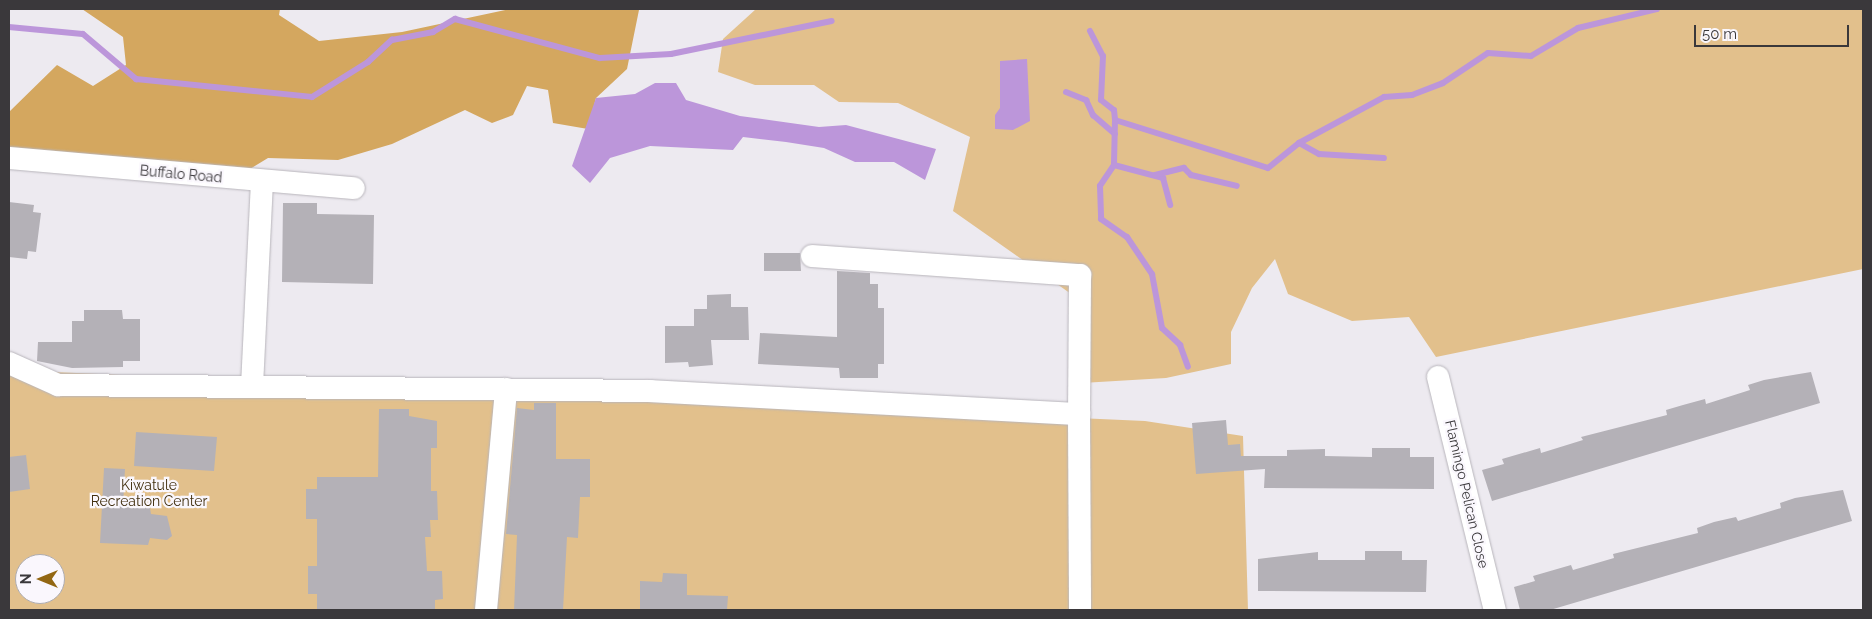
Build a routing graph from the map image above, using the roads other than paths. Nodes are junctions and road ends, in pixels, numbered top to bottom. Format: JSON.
{"nodes":[{"id":1,"x":9,"y":158,"type":"edge"},
{"id":2,"x":262,"y":181,"type":"junction"},
{"id":3,"x":354,"y":188,"type":"dead end"},
{"id":4,"x":812,"y":256,"type":"dead end"},
{"id":5,"x":9,"y":363,"type":"edge"},
{"id":6,"x":1438,"y":377,"type":"dead end"},
{"id":7,"x":252,"y":386,"type":"junction"},
{"id":8,"x":506,"y":389,"type":"junction"},
{"id":9,"x":1079,"y":414,"type":"junction"},
{"id":10,"x":486,"y":610,"type":"edge"},
{"id":11,"x":1080,"y":610,"type":"edge"},
{"id":12,"x":1495,"y":610,"type":"edge"}],
"edges":[{"from":1,"to":2,"type":"street","name":"Buffalo Road"},
{"from":2,"to":3,"type":"street","name":"Buffalo Road"},
{"from":2,"to":7,"type":"street"},
{"from":4,"to":9,"type":"street"},
{"from":5,"to":7,"type":"street"},
{"from":6,"to":12,"type":"street","name":"Flamingo Pelican Close"},
{"from":7,"to":8,"type":"street"},
{"from":8,"to":9,"type":"street"},
{"from":8,"to":10,"type":"street"},
{"from":9,"to":11,"type":"street"}]}
